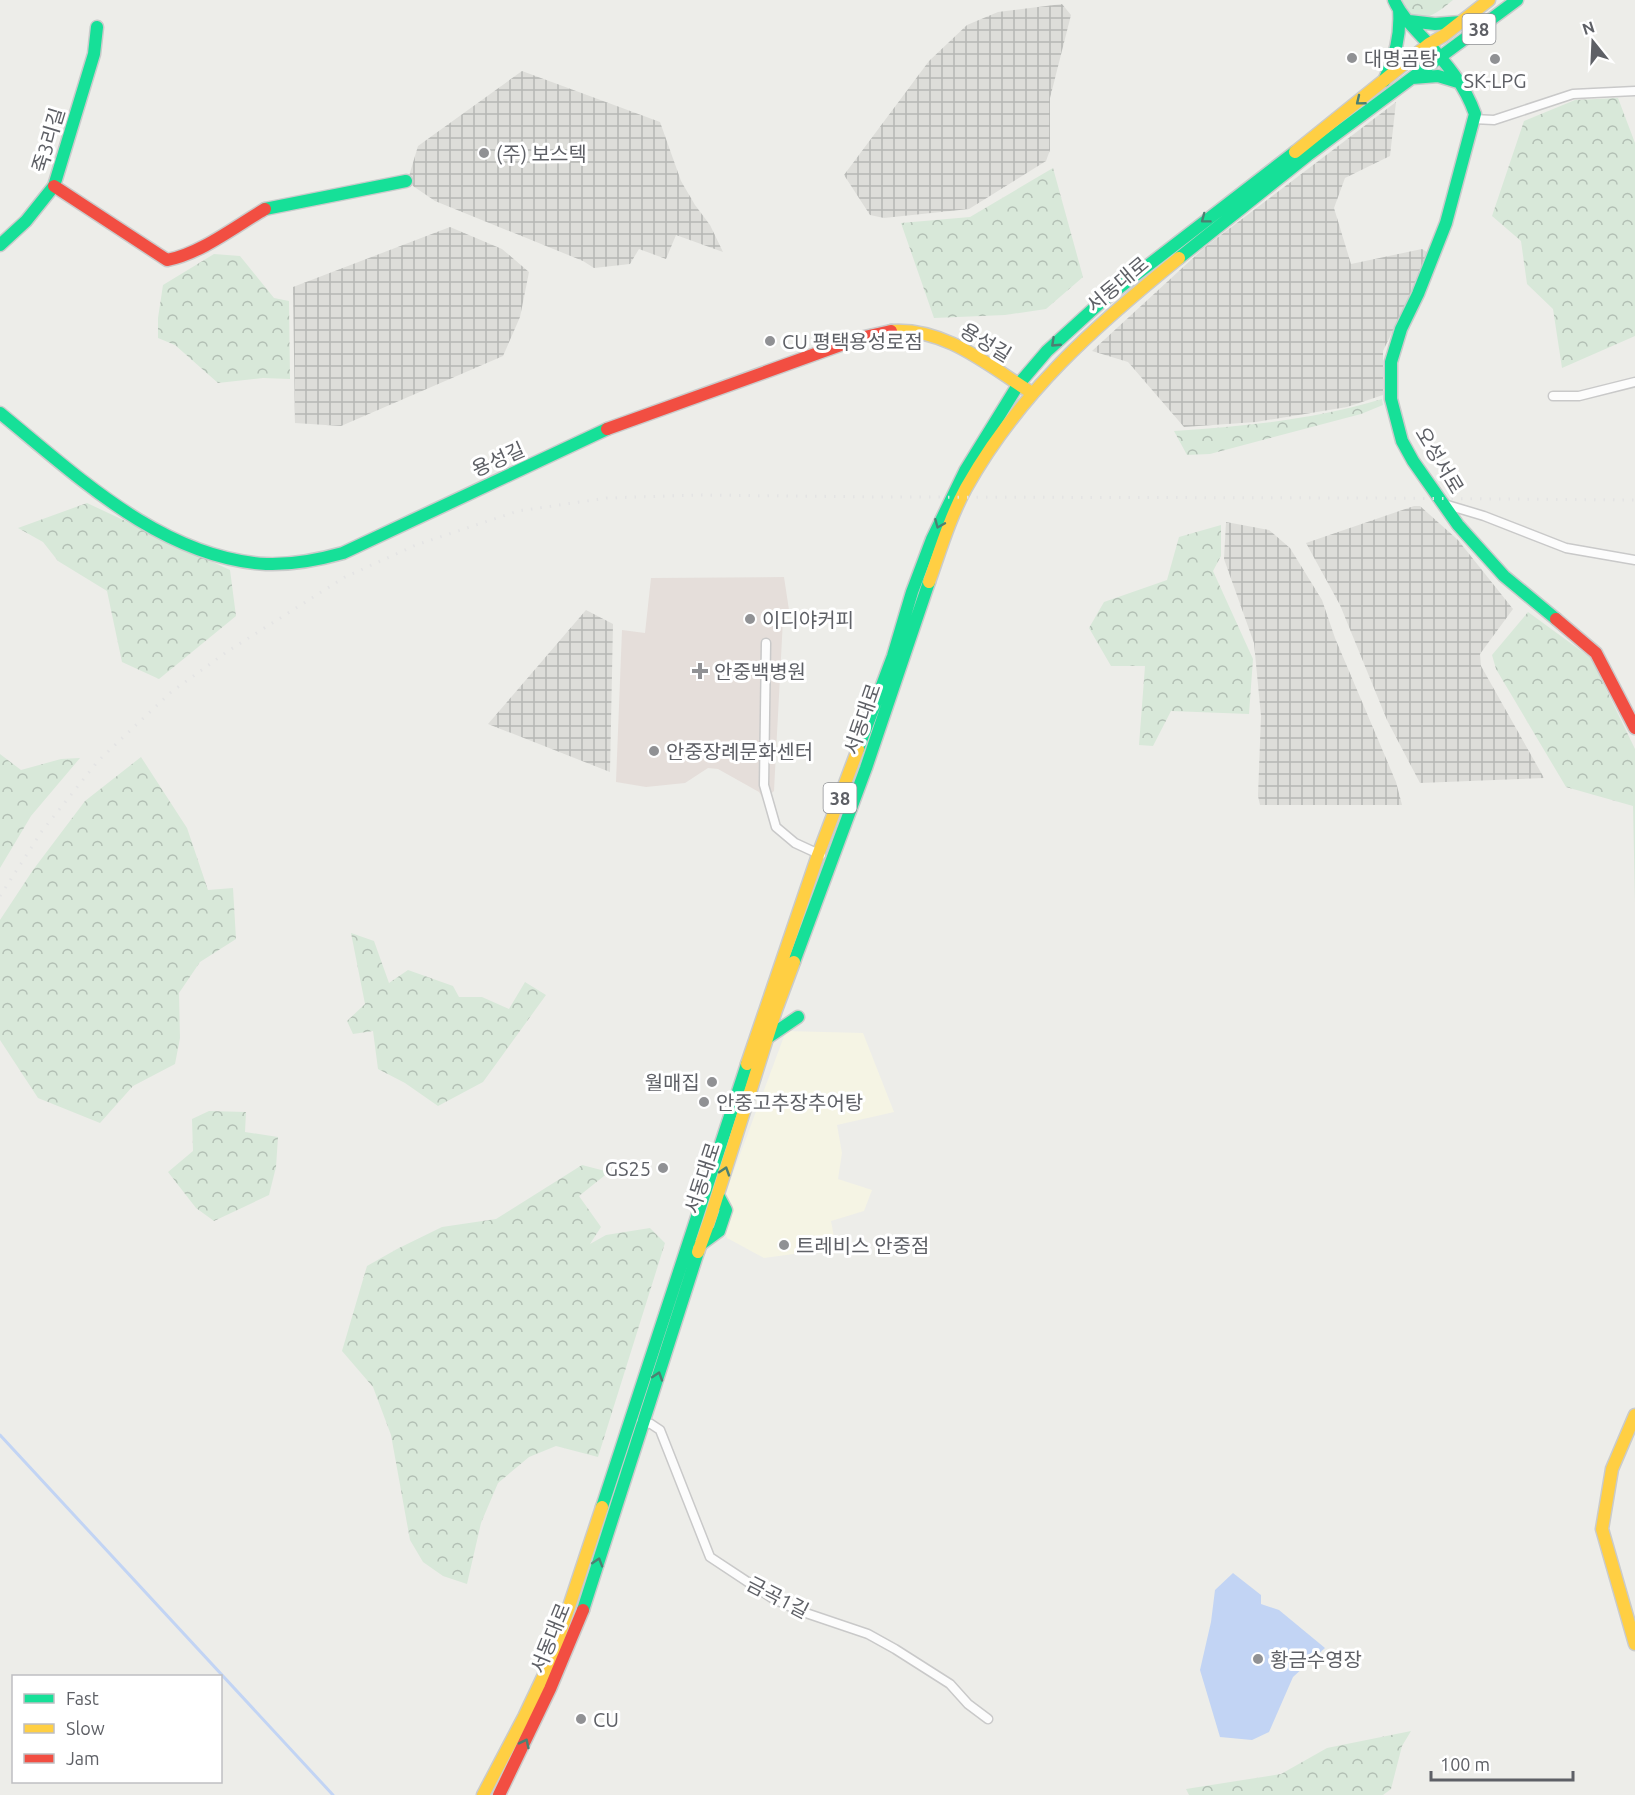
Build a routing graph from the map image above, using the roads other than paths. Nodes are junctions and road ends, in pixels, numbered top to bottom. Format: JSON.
{"nodes":[{"id":1,"x":1489,"y":0,"type":"edge"},
{"id":2,"x":1517,"y":0,"type":"edge"},
{"id":3,"x":1396,"y":4,"type":"edge"},
{"id":4,"x":1408,"y":20,"type":"junction"},
{"id":5,"x":1461,"y":22,"type":"junction"},
{"id":6,"x":98,"y":27,"type":"dead end"},
{"id":7,"x":1429,"y":44,"type":"junction"},
{"id":8,"x":1440,"y":57,"type":"junction"},
{"id":9,"x":1412,"y":78,"type":"junction"},
{"id":10,"x":1384,"y":81,"type":"junction"},
{"id":11,"x":1458,"y":82,"type":"junction"},
{"id":12,"x":1635,"y":91,"type":"edge"},
{"id":13,"x":1473,"y":119,"type":"junction"},
{"id":14,"x":406,"y":181,"type":"dead end"},
{"id":15,"x":54,"y":186,"type":"junction"},
{"id":16,"x":0,"y":245,"type":"edge"},
{"id":17,"x":1635,"y":382,"type":"edge"},
{"id":18,"x":1018,"y":385,"type":"junction"},
{"id":19,"x":1032,"y":393,"type":"junction"},
{"id":20,"x":1553,"y":396,"type":"dead end"},
{"id":21,"x":0,"y":413,"type":"edge"},
{"id":22,"x":1444,"y":504,"type":"junction"},
{"id":23,"x":1635,"y":560,"type":"edge"},
{"id":24,"x":766,"y":643,"type":"dead end"},
{"id":25,"x":1635,"y":728,"type":"edge"},
{"id":26,"x":818,"y":855,"type":"junction"},
{"id":27,"x":833,"y":858,"type":"junction"},
{"id":28,"x":798,"y":1017,"type":"dead end"},
{"id":29,"x":767,"y":1038,"type":"junction"},
{"id":30,"x":1635,"y":1415,"type":"edge"},
{"id":31,"x":637,"y":1421,"type":"junction"},
{"id":32,"x":1635,"y":1644,"type":"edge"},
{"id":33,"x":988,"y":1719,"type":"dead end"},
{"id":34,"x":483,"y":1795,"type":"edge"},
{"id":35,"x":499,"y":1795,"type":"edge"}],
"edges":[{"from":1,"to":5,"type":"main road","name":"서동대로","number":"38"},
{"from":2,"to":8,"type":"main road","name":"서동대로","number":"38"},
{"from":3,"to":4,"type":"main road"},
{"from":3,"to":10,"type":"main road"},
{"from":4,"to":5,"type":"main road"},
{"from":4,"to":7,"type":"main road"},
{"from":5,"to":7,"type":"main road","name":"서동대로","number":"38"},
{"from":6,"to":15,"type":"main road","name":"죽3리길"},
{"from":7,"to":8,"type":"main road"},
{"from":7,"to":10,"type":"main road","name":"서동대로","number":"38"},
{"from":8,"to":9,"type":"main road","name":"서동대로","number":"38"},
{"from":8,"to":11,"type":"main road"},
{"from":9,"to":11,"type":"main road"},
{"from":9,"to":19,"type":"main road","name":"서동대로","number":"38"},
{"from":10,"to":18,"type":"main road","name":"서동대로","number":"38","one_way":true},
{"from":11,"to":13,"type":"main road"},
{"from":12,"to":13,"type":"street"},
{"from":13,"to":22,"type":"main road","name":"오성서로"},
{"from":14,"to":15,"type":"main road"},
{"from":15,"to":16,"type":"main road","name":"죽3리길"},
{"from":17,"to":20,"type":"street"},
{"from":18,"to":19,"type":"main road","name":"용성길"},
{"from":18,"to":21,"type":"main road","name":"용성길"},
{"from":18,"to":26,"type":"main road","name":"서동대로","number":"38","one_way":true},
{"from":19,"to":27,"type":"main road","name":"서동대로","number":"38"},
{"from":22,"to":23,"type":"street"},
{"from":22,"to":25,"type":"main road","name":"오성서로"},
{"from":24,"to":26,"type":"street"},
{"from":26,"to":27,"type":"street"},
{"from":26,"to":31,"type":"main road","name":"서동대로","number":"38"},
{"from":27,"to":29,"type":"main road","name":"서동대로","number":"38"},
{"from":28,"to":29,"type":"main road"},
{"from":31,"to":29,"type":"main road","name":"서동대로","number":"38","one_way":true},
{"from":30,"to":32,"type":"main road"},
{"from":31,"to":33,"type":"street","name":"금곡1길"},
{"from":31,"to":34,"type":"main road","name":"서동대로","number":"38"},
{"from":35,"to":31,"type":"main road","name":"서동대로","number":"38","one_way":true}]}
